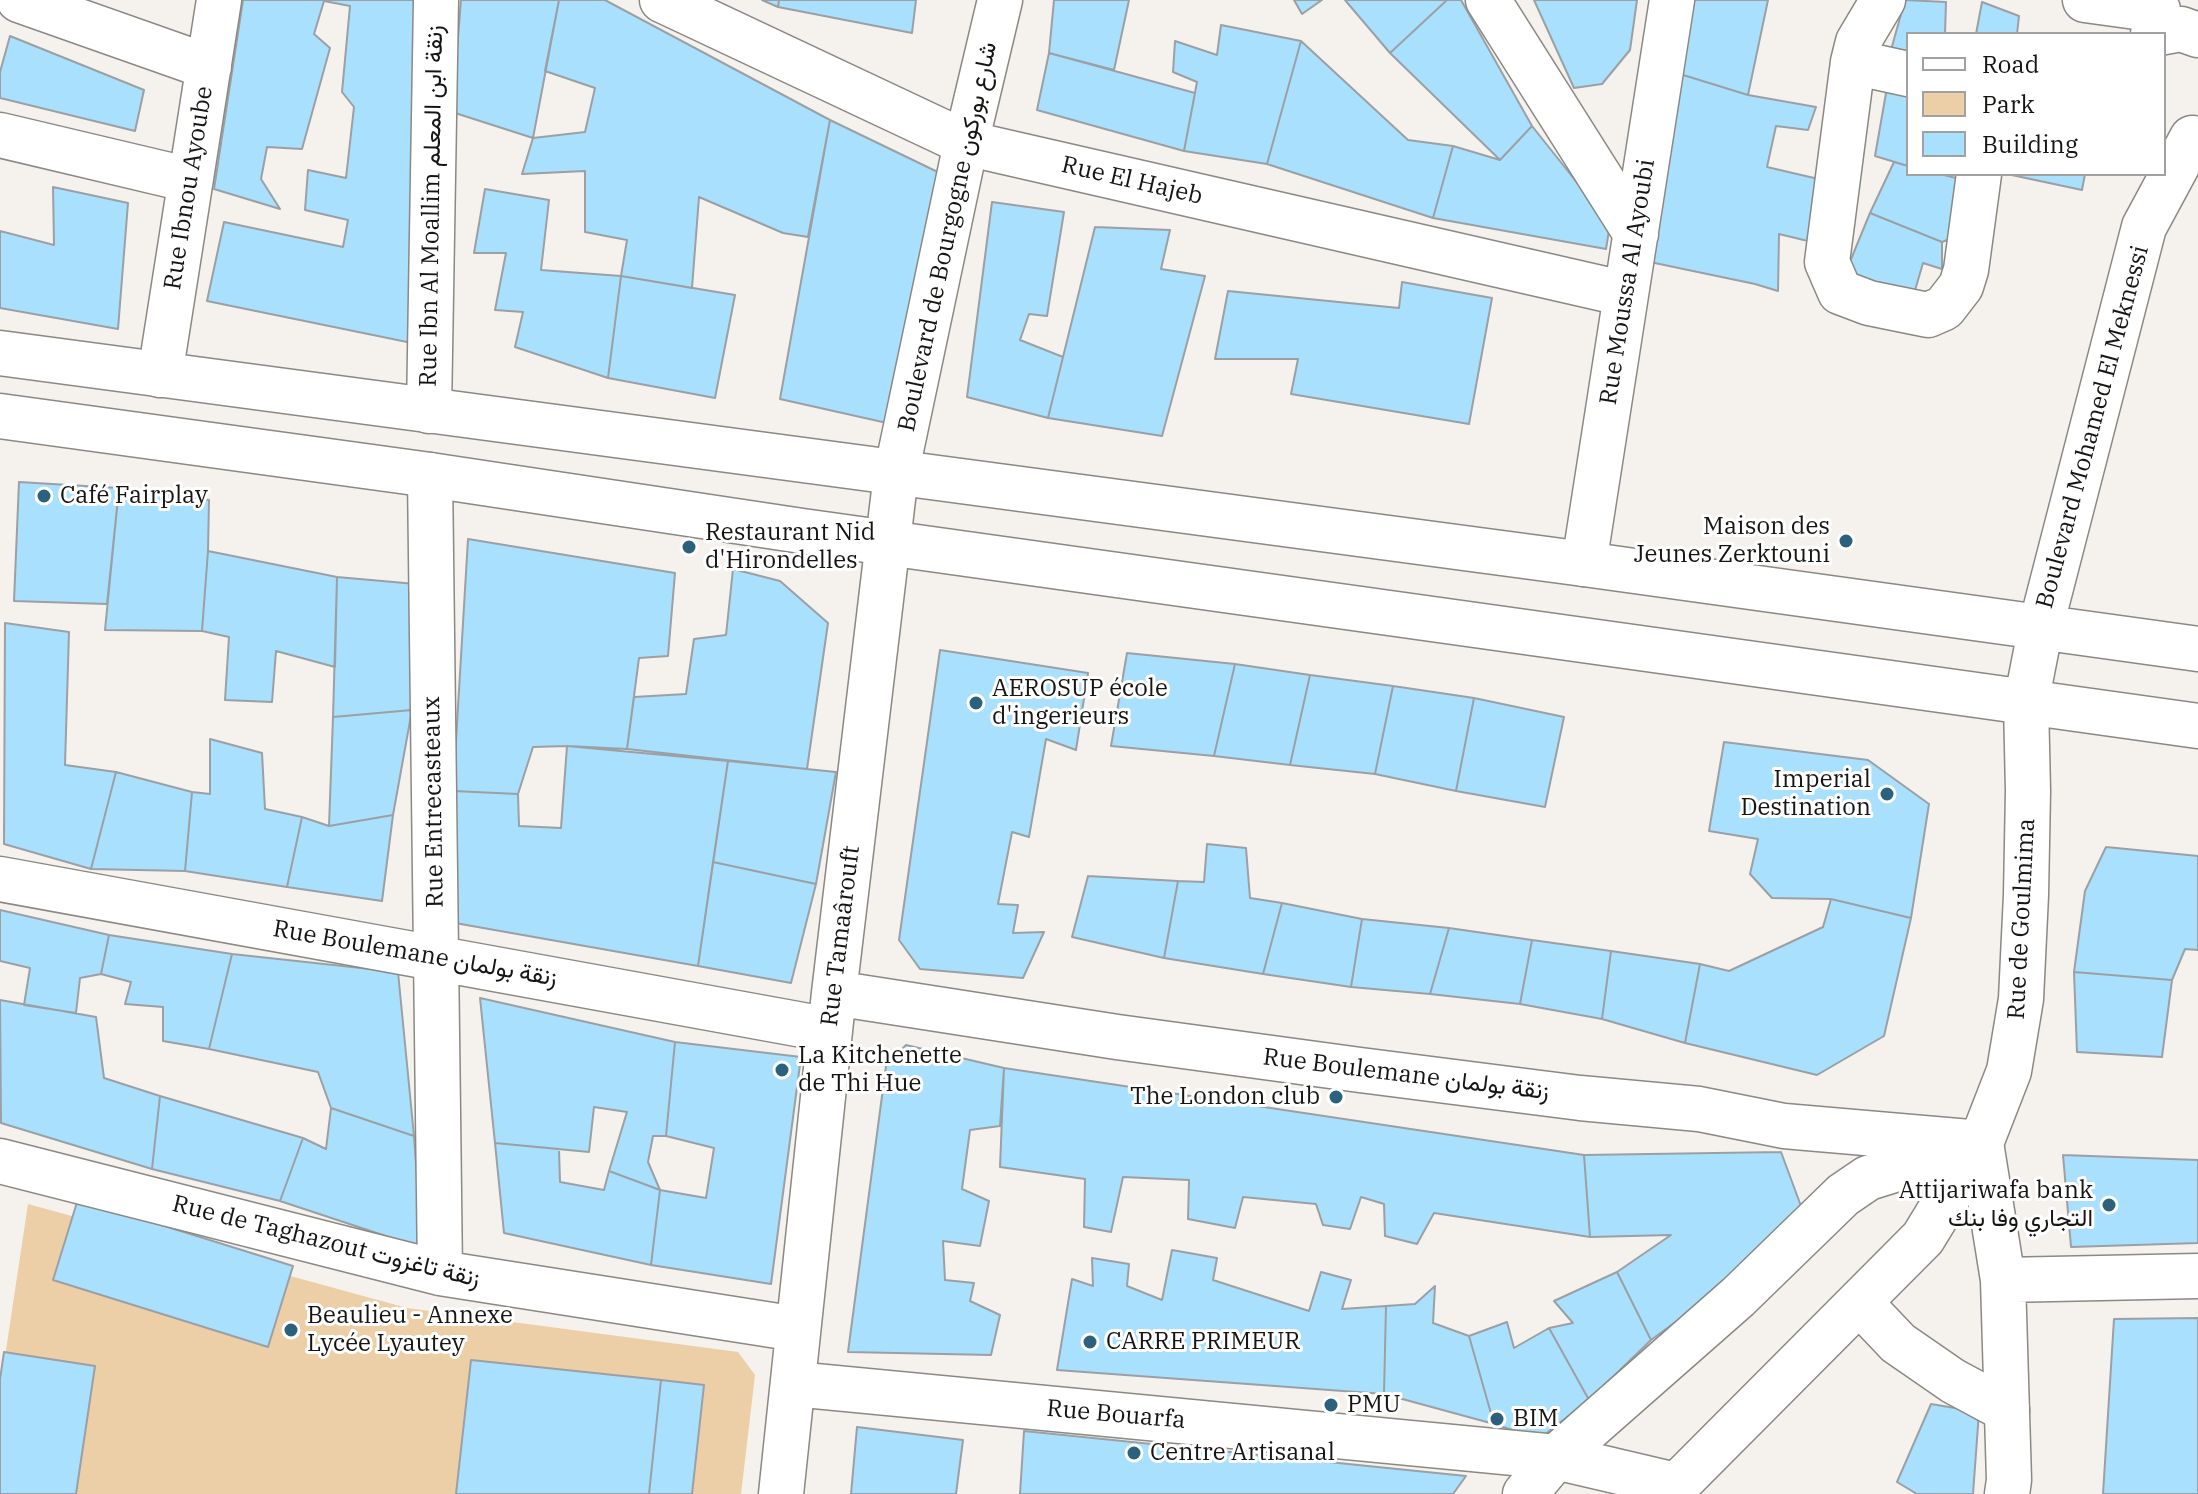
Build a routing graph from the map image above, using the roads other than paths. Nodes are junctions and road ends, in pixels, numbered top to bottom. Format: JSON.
{"nodes":[{"id":1,"x":19,"y":0,"type":"edge"},
{"id":2,"x":219,"y":0,"type":"edge"},
{"id":3,"x":436,"y":0,"type":"edge"},
{"id":4,"x":662,"y":0,"type":"edge"},
{"id":5,"x":1000,"y":0,"type":"edge"},
{"id":6,"x":1488,"y":0,"type":"edge"},
{"id":7,"x":1672,"y":0,"type":"edge"},
{"id":8,"x":1883,"y":0,"type":"edge"},
{"id":9,"x":2085,"y":0,"type":"edge"},
{"id":10,"x":2165,"y":22,"type":"edge"},
{"id":11,"x":1853,"y":62,"type":"junction"},
{"id":12,"x":209,"y":67,"type":"junction"},
{"id":13,"x":1906,"y":74,"type":"edge"},
{"id":14,"x":0,"y":135,"type":"edge"},
{"id":15,"x":2185,"y":137,"type":"edge"},
{"id":16,"x":966,"y":143,"type":"junction"},
{"id":17,"x":1979,"y":176,"type":"edge"},
{"id":18,"x":2141,"y":176,"type":"edge"},
{"id":19,"x":190,"y":180,"type":"junction"},
{"id":20,"x":2144,"y":227,"type":"junction"},
{"id":21,"x":1636,"y":234,"type":"junction"},
{"id":22,"x":1626,"y":294,"type":"junction"},
{"id":23,"x":0,"y":353,"type":"edge"},
{"id":24,"x":160,"y":375,"type":"junction"},
{"id":25,"x":429,"y":411,"type":"junction"},
{"id":26,"x":0,"y":416,"type":"edge"},
{"id":27,"x":896,"y":474,"type":"junction"},
{"id":28,"x":430,"y":475,"type":"junction"},
{"id":29,"x":887,"y":543,"type":"junction"},
{"id":30,"x":1584,"y":564,"type":"junction"},
{"id":31,"x":2041,"y":626,"type":"junction"},
{"id":32,"x":2198,"y":649,"type":"edge"},
{"id":33,"x":2026,"y":703,"type":"junction"},
{"id":34,"x":2198,"y":726,"type":"edge"},
{"id":35,"x":0,"y":879,"type":"edge"},
{"id":36,"x":436,"y":958,"type":"junction"},
{"id":37,"x":832,"y":1012,"type":"junction"},
{"id":38,"x":1981,"y":1143,"type":"junction"},
{"id":39,"x":0,"y":1161,"type":"edge"},
{"id":40,"x":440,"y":1273,"type":"junction"},
{"id":41,"x":2198,"y":1276,"type":"edge"},
{"id":42,"x":2003,"y":1280,"type":"junction"},
{"id":43,"x":1860,"y":1303,"type":"junction"},
{"id":44,"x":797,"y":1329,"type":"junction"},
{"id":45,"x":794,"y":1384,"type":"junction"},
{"id":46,"x":2007,"y":1410,"type":"junction"},
{"id":47,"x":1556,"y":1457,"type":"junction"},
{"id":48,"x":1671,"y":1490,"type":"edge"},
{"id":49,"x":781,"y":1494,"type":"edge"},
{"id":50,"x":1525,"y":1494,"type":"edge"},
{"id":51,"x":2007,"y":1494,"type":"edge"}],
"edges":[{"from":1,"to":12,"type":"street"},
{"from":2,"to":12,"type":"street","name":"Rue Ibnou Ayoube"},
{"from":3,"to":25,"type":"street","name":"Rue Ibn Al Moallim زنقة ابن المعلم"},
{"from":4,"to":16,"type":"street","name":"Rue El Hajeb"},
{"from":5,"to":16,"type":"street","name":"Boulevard de Bourgogne شارع بوركون"},
{"from":6,"to":21,"type":"street"},
{"from":7,"to":21,"type":"street","name":"Rue Moussa Al Ayoubi"},
{"from":8,"to":11,"type":"street"},
{"from":9,"to":10,"type":"street"},
{"from":11,"to":13,"type":"street"},
{"from":11,"to":17,"type":"street"},
{"from":12,"to":19,"type":"street","name":"Rue Ibnou Ayoube"},
{"from":14,"to":19,"type":"street"},
{"from":15,"to":20,"type":"street","name":"Boulevard Mohamed El Meknessi"},
{"from":16,"to":22,"type":"street","name":"Rue El Hajeb"},
{"from":16,"to":27,"type":"street","name":"Boulevard de Bourgogne شارع بوركون"},
{"from":18,"to":20,"type":"street","name":"Boulevard Mohamed El Meknessi"},
{"from":19,"to":24,"type":"street","name":"Rue Ibnou Ayoube"},
{"from":20,"to":31,"type":"street","name":"Boulevard Mohamed El Meknessi"},
{"from":21,"to":22,"type":"street","name":"Rue Moussa Al Ayoubi"},
{"from":22,"to":30,"type":"street","name":"Rue Moussa Al Ayoubi"},
{"from":23,"to":24,"type":"street"},
{"from":24,"to":25,"type":"street"},
{"from":25,"to":27,"type":"street"},
{"from":26,"to":28,"type":"street"},
{"from":27,"to":29,"type":"street","name":"Rue Tamaârouft"},
{"from":27,"to":30,"type":"street"},
{"from":28,"to":29,"type":"street"},
{"from":28,"to":36,"type":"street","name":"Rue Entrecasteaux"},
{"from":29,"to":33,"type":"street"},
{"from":29,"to":37,"type":"street","name":"Rue Tamaârouft"},
{"from":30,"to":31,"type":"street"},
{"from":31,"to":32,"type":"street"},
{"from":31,"to":33,"type":"street","name":"Rue de Goulmima"},
{"from":33,"to":34,"type":"street"},
{"from":33,"to":38,"type":"street","name":"Rue de Goulmima"},
{"from":35,"to":36,"type":"street","name":"Rue Boulemane زنقة بولمان"},
{"from":36,"to":37,"type":"street","name":"Rue Boulemane زنقة بولمان"},
{"from":36,"to":40,"type":"street","name":"Rue Entrecasteaux"},
{"from":37,"to":38,"type":"street","name":"Rue Boulemane زنقة بولمان"},
{"from":37,"to":44,"type":"street","name":"Rue Tamaârouft"},
{"from":38,"to":42,"type":"street"},
{"from":38,"to":43,"type":"street","name":"Rue de Goulmima"},
{"from":38,"to":47,"type":"street"},
{"from":39,"to":40,"type":"street","name":"Rue de Taghazout زنقة تاغزوت"},
{"from":40,"to":44,"type":"street","name":"Rue de Taghazout زنقة تاغزوت"},
{"from":41,"to":42,"type":"street"},
{"from":42,"to":46,"type":"street"},
{"from":43,"to":46,"type":"street"},
{"from":43,"to":48,"type":"street","name":"Rue de Goulmima"},
{"from":44,"to":45,"type":"street","name":"Rue Tamaârouft"},
{"from":45,"to":47,"type":"street","name":"Rue Bouarfa"},
{"from":45,"to":49,"type":"street","name":"Rue Tamaârouft"},
{"from":46,"to":51,"type":"street"},
{"from":47,"to":48,"type":"street","name":"Rue Bouarfa"},
{"from":47,"to":50,"type":"street"}]}
